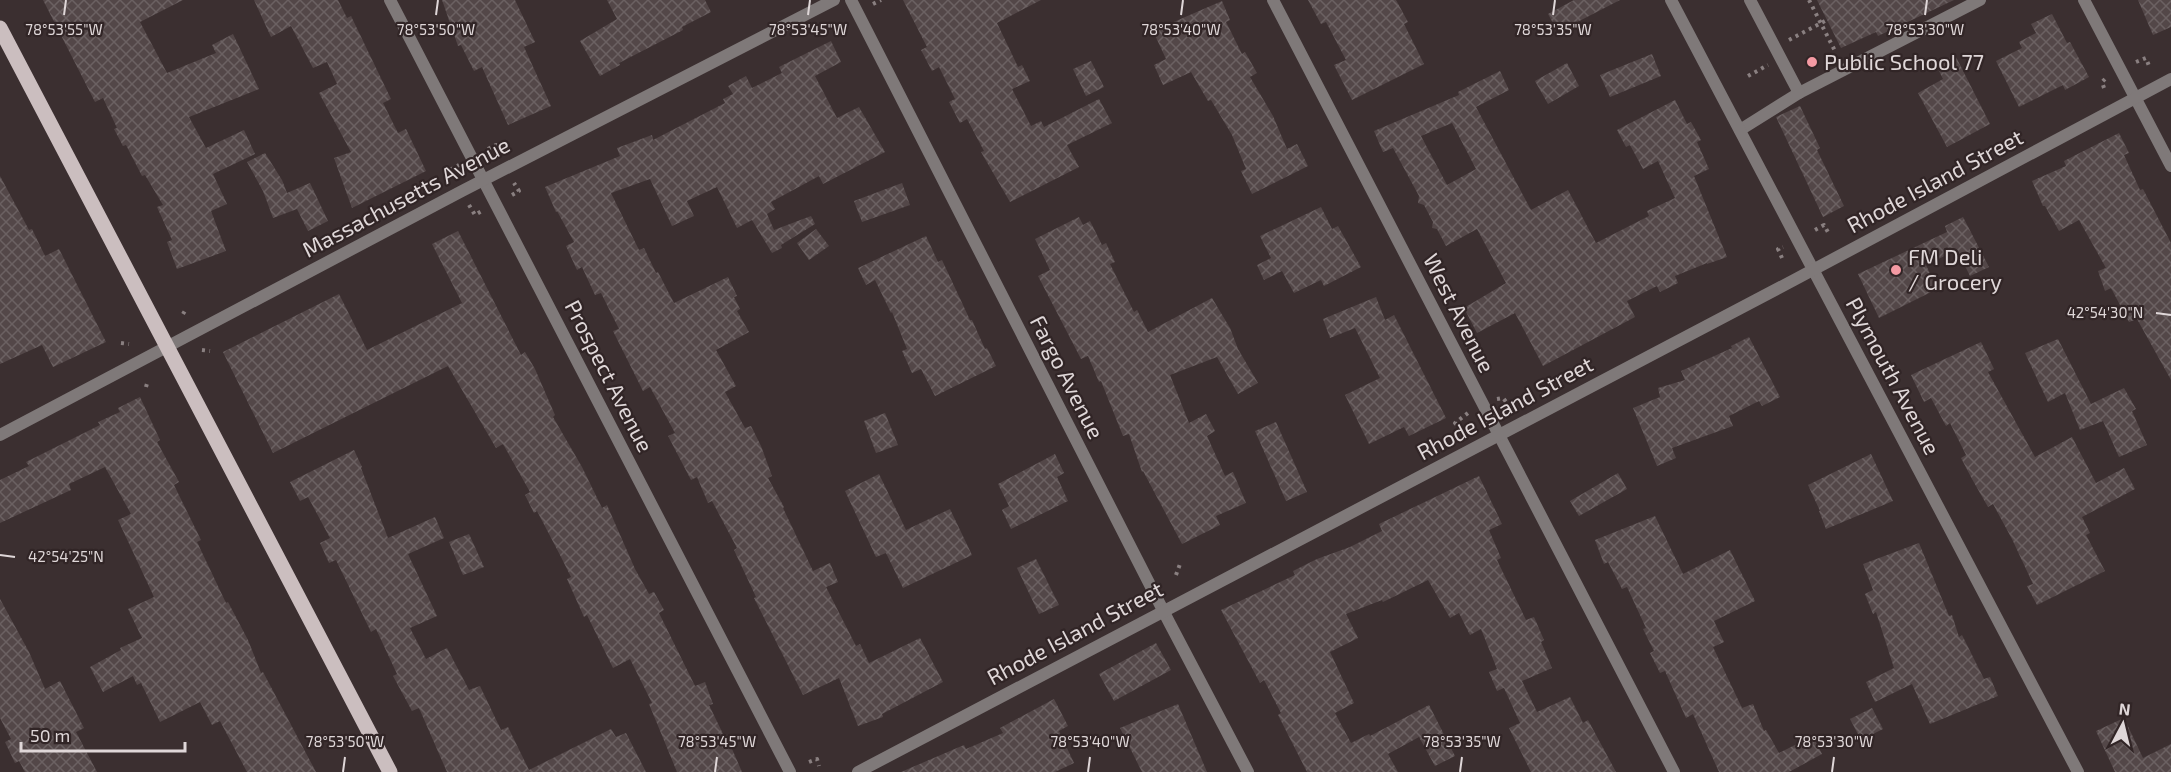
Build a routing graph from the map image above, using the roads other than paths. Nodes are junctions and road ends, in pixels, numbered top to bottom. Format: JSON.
{"nodes":[{"id":1,"x":390,"y":0,"type":"edge"},
{"id":2,"x":834,"y":0,"type":"edge"},
{"id":3,"x":851,"y":0,"type":"edge"},
{"id":4,"x":1273,"y":0,"type":"edge"},
{"id":5,"x":1671,"y":0,"type":"edge"},
{"id":6,"x":1750,"y":0,"type":"edge"},
{"id":7,"x":1980,"y":0,"type":"edge"},
{"id":8,"x":2084,"y":0,"type":"edge"},
{"id":9,"x":0,"y":28,"type":"edge"},
{"id":10,"x":2171,"y":79,"type":"edge"},
{"id":11,"x":1799,"y":93,"type":"junction"},
{"id":12,"x":2135,"y":98,"type":"junction"},
{"id":13,"x":1740,"y":130,"type":"junction"},
{"id":14,"x":2171,"y":166,"type":"edge"},
{"id":15,"x":483,"y":180,"type":"junction"},
{"id":16,"x":1814,"y":270,"type":"junction"},
{"id":17,"x":168,"y":347,"type":"junction"},
{"id":18,"x":0,"y":435,"type":"edge"},
{"id":19,"x":1499,"y":435,"type":"junction"},
{"id":20,"x":1163,"y":610,"type":"junction"},
{"id":21,"x":390,"y":772,"type":"edge"},
{"id":22,"x":790,"y":772,"type":"edge"},
{"id":23,"x":858,"y":772,"type":"edge"},
{"id":24,"x":1248,"y":772,"type":"edge"},
{"id":25,"x":1674,"y":772,"type":"edge"},
{"id":26,"x":2078,"y":772,"type":"edge"}],
"edges":[{"from":1,"to":15,"type":"street","name":"Prospect Avenue"},
{"from":2,"to":15,"type":"street","name":"Massachusetts Avenue"},
{"from":3,"to":20,"type":"street","name":"Fargo Avenue"},
{"from":4,"to":19,"type":"street","name":"West Avenue"},
{"from":5,"to":13,"type":"street","name":"Plymouth Avenue"},
{"from":6,"to":11,"type":"street"},
{"from":7,"to":11,"type":"street"},
{"from":8,"to":12,"type":"street"},
{"from":9,"to":17,"type":"main road"},
{"from":10,"to":12,"type":"street","name":"Rhode Island Street"},
{"from":11,"to":13,"type":"street"},
{"from":12,"to":14,"type":"street"},
{"from":12,"to":16,"type":"street","name":"Rhode Island Street"},
{"from":13,"to":16,"type":"street","name":"Plymouth Avenue"},
{"from":15,"to":17,"type":"street","name":"Massachusetts Avenue"},
{"from":15,"to":22,"type":"street","name":"Prospect Avenue"},
{"from":16,"to":19,"type":"street","name":"Rhode Island Street"},
{"from":16,"to":26,"type":"street","name":"Plymouth Avenue"},
{"from":17,"to":18,"type":"street","name":"Massachusetts Avenue"},
{"from":17,"to":21,"type":"main road"},
{"from":19,"to":20,"type":"street","name":"Rhode Island Street"},
{"from":19,"to":25,"type":"street","name":"West Avenue"},
{"from":20,"to":23,"type":"street","name":"Rhode Island Street"},
{"from":20,"to":24,"type":"street","name":"Fargo Avenue"}]}
